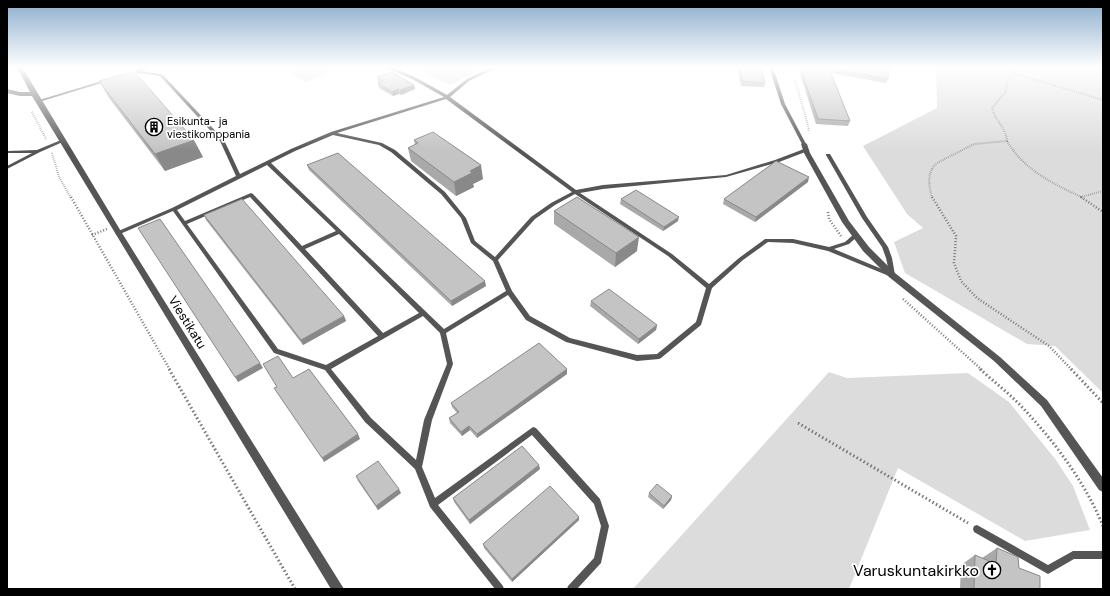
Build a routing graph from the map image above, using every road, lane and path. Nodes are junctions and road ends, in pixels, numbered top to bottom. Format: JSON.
{"nodes":[{"id":1,"x":23,"y":95,"type":"edge"},
{"id":2,"x":34,"y":95,"type":"edge"},
{"id":3,"x":49,"y":95,"type":"edge"},
{"id":4,"x":179,"y":95,"type":"edge"},
{"id":5,"x":443,"y":95,"type":"edge"},
{"id":6,"x":450,"y":95,"type":"edge"},
{"id":7,"x":780,"y":95,"type":"edge"},
{"id":8,"x":1003,"y":95,"type":"edge"},
{"id":9,"x":1086,"y":95,"type":"edge"},
{"id":10,"x":447,"y":97,"type":"junction"},
{"id":11,"x":36,"y":98,"type":"junction"},
{"id":12,"x":1103,"y":100,"type":"edge"},
{"id":13,"x":28,"y":106,"type":"dead end"},
{"id":14,"x":333,"y":133,"type":"junction"},
{"id":15,"x":63,"y":141,"type":"junction"},
{"id":16,"x":1007,"y":141,"type":"junction"},
{"id":17,"x":50,"y":146,"type":"junction"},
{"id":18,"x":805,"y":147,"type":"junction"},
{"id":19,"x":38,"y":151,"type":"junction"},
{"id":20,"x":7,"y":152,"type":"edge"},
{"id":21,"x":828,"y":155,"type":"dead end"},
{"id":22,"x":268,"y":163,"type":"junction"},
{"id":23,"x":7,"y":168,"type":"edge"},
{"id":24,"x":239,"y":177,"type":"junction"},
{"id":25,"x":575,"y":192,"type":"junction"},
{"id":26,"x":1103,"y":192,"type":"edge"},
{"id":27,"x":1081,"y":197,"type":"junction"},
{"id":28,"x":174,"y":209,"type":"junction"},
{"id":29,"x":1103,"y":212,"type":"edge"},
{"id":30,"x":184,"y":223,"type":"junction"},
{"id":31,"x":116,"y":230,"type":"junction"},
{"id":32,"x":339,"y":232,"type":"junction"},
{"id":33,"x":92,"y":235,"type":"junction"},
{"id":34,"x":856,"y":235,"type":"junction"},
{"id":35,"x":301,"y":249,"type":"junction"},
{"id":36,"x":830,"y":249,"type":"junction"},
{"id":37,"x":495,"y":260,"type":"junction"},
{"id":38,"x":892,"y":275,"type":"junction"},
{"id":39,"x":709,"y":287,"type":"junction"},
{"id":40,"x":509,"y":292,"type":"junction"},
{"id":41,"x":424,"y":313,"type":"junction"},
{"id":42,"x":443,"y":332,"type":"junction"},
{"id":43,"x":382,"y":336,"type":"junction"},
{"id":44,"x":327,"y":368,"type":"junction"},
{"id":45,"x":1103,"y":403,"type":"edge"},
{"id":46,"x":798,"y":423,"type":"dead end"},
{"id":47,"x":418,"y":468,"type":"junction"},
{"id":48,"x":1103,"y":488,"type":"edge"},
{"id":49,"x":433,"y":504,"type":"junction"},
{"id":50,"x":977,"y":529,"type":"joint"},
{"id":51,"x":1103,"y":555,"type":"edge"},
{"id":52,"x":295,"y":589,"type":"edge"},
{"id":53,"x":338,"y":589,"type":"edge"},
{"id":54,"x":500,"y":589,"type":"edge"},
{"id":55,"x":571,"y":589,"type":"edge"}],
"edges":[{"from":1,"to":11,"type":"street"},
{"from":2,"to":11,"type":"street","name":"Viestikatu"},
{"from":3,"to":11,"type":"lane"},
{"from":4,"to":24,"type":"lane"},
{"from":5,"to":10,"type":"lane"},
{"from":6,"to":10,"type":"lane"},
{"from":7,"to":18,"type":"lane"},
{"from":8,"to":16,"type":"path"},
{"from":9,"to":12,"type":"path"},
{"from":10,"to":14,"type":"lane"},
{"from":10,"to":25,"type":"lane"},
{"from":11,"to":15,"type":"street","name":"Viestikatu"},
{"from":13,"to":17,"type":"path"},
{"from":14,"to":22,"type":"lane"},
{"from":14,"to":37,"type":"lane"},
{"from":15,"to":17,"type":"lane"},
{"from":15,"to":31,"type":"street","name":"Viestikatu"},
{"from":16,"to":27,"type":"path"},
{"from":16,"to":45,"type":"path"},
{"from":17,"to":19,"type":"lane"},
{"from":17,"to":33,"type":"path"},
{"from":18,"to":25,"type":"lane"},
{"from":18,"to":34,"type":"street"},
{"from":19,"to":20,"type":"lane"},
{"from":19,"to":23,"type":"lane"},
{"from":21,"to":38,"type":"lane"},
{"from":22,"to":24,"type":"lane"},
{"from":22,"to":32,"type":"lane"},
{"from":24,"to":28,"type":"lane"},
{"from":25,"to":37,"type":"lane"},
{"from":25,"to":39,"type":"lane"},
{"from":26,"to":27,"type":"path"},
{"from":27,"to":29,"type":"path"},
{"from":28,"to":30,"type":"lane"},
{"from":28,"to":31,"type":"lane"},
{"from":30,"to":35,"type":"lane"},
{"from":30,"to":44,"type":"lane"},
{"from":31,"to":33,"type":"path"},
{"from":31,"to":53,"type":"street","name":"Viestikatu"},
{"from":32,"to":35,"type":"lane"},
{"from":32,"to":41,"type":"lane"},
{"from":33,"to":52,"type":"path"},
{"from":34,"to":36,"type":"lane"},
{"from":34,"to":38,"type":"street"},
{"from":35,"to":43,"type":"lane"},
{"from":36,"to":38,"type":"lane"},
{"from":36,"to":39,"type":"lane"},
{"from":37,"to":40,"type":"lane"},
{"from":38,"to":48,"type":"street"},
{"from":39,"to":40,"type":"lane"},
{"from":40,"to":42,"type":"lane"},
{"from":41,"to":42,"type":"lane"},
{"from":41,"to":43,"type":"lane"},
{"from":42,"to":47,"type":"lane"},
{"from":43,"to":44,"type":"lane"},
{"from":44,"to":47,"type":"lane"},
{"from":46,"to":50,"type":"path"},
{"from":47,"to":49,"type":"lane"},
{"from":49,"to":54,"type":"lane"},
{"from":49,"to":55,"type":"lane"},
{"from":50,"to":51,"type":"lane"}]}
